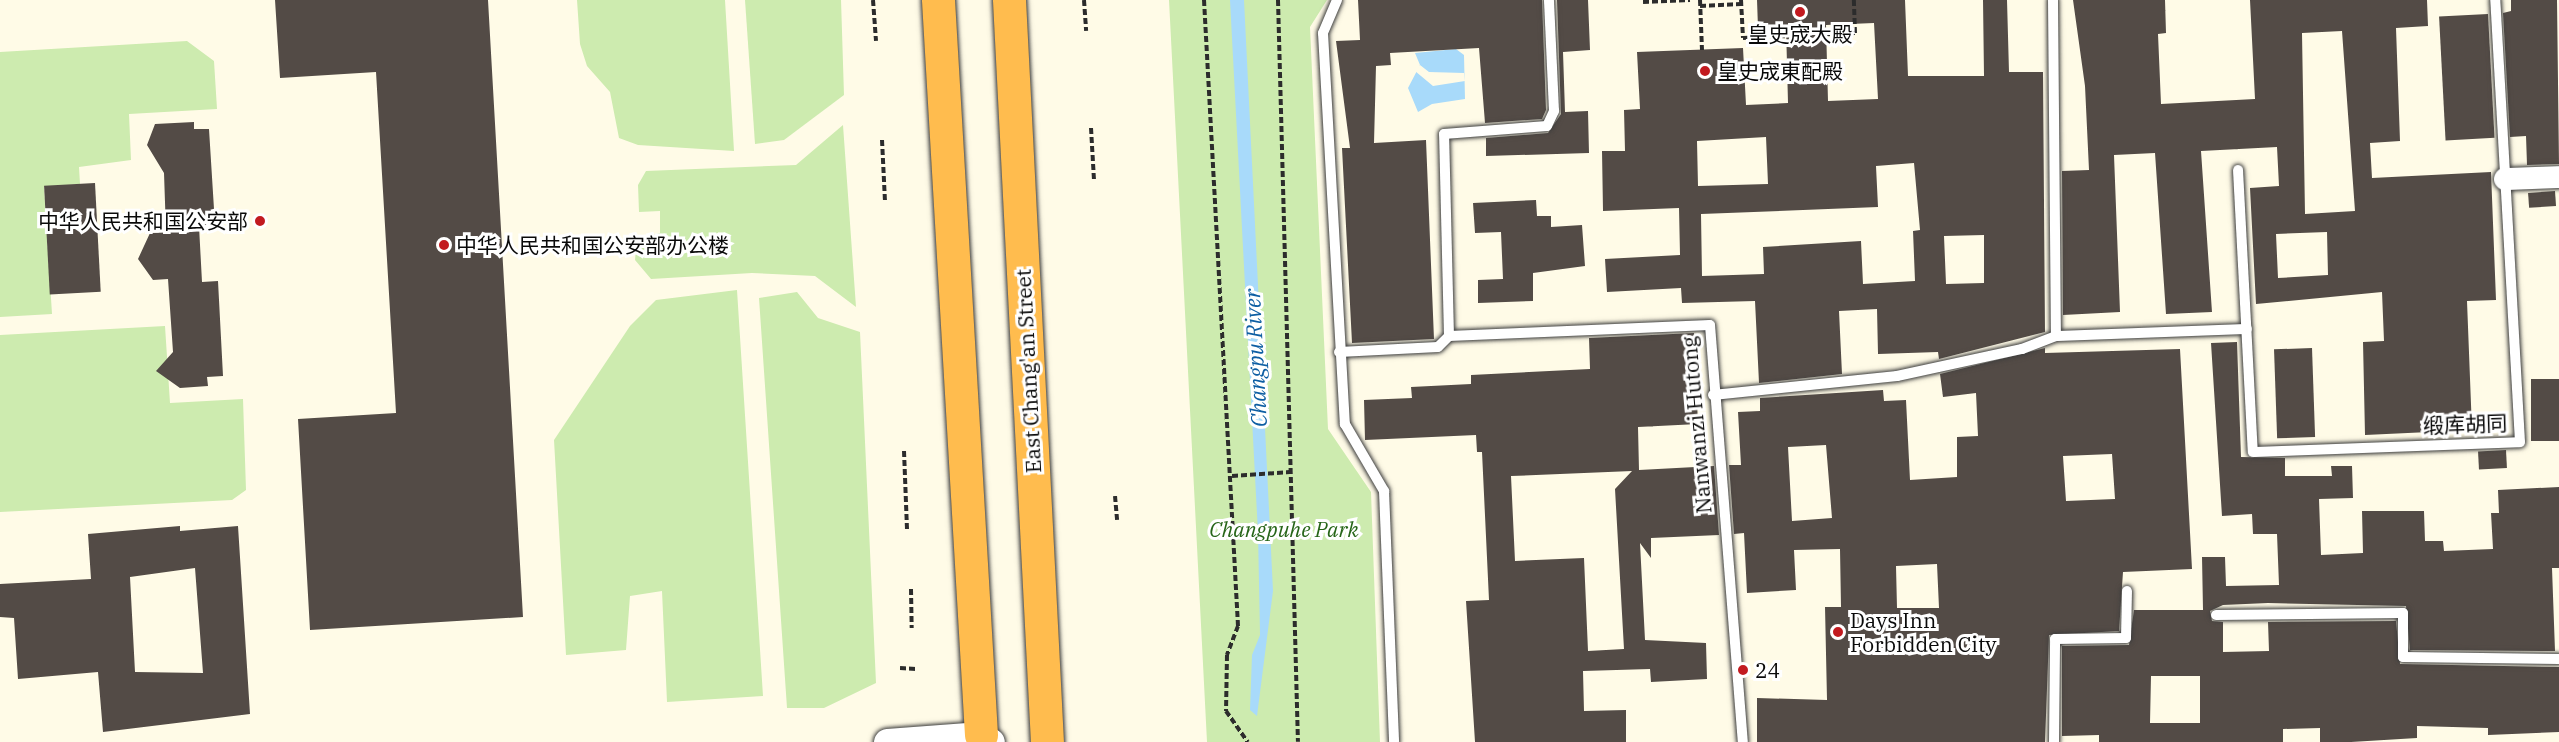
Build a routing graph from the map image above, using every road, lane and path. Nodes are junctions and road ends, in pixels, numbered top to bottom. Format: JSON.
{"nodes":[{"id":1,"x":873,"y":0,"type":"edge"},
{"id":2,"x":938,"y":0,"type":"edge"},
{"id":3,"x":1009,"y":0,"type":"edge"},
{"id":4,"x":1084,"y":0,"type":"edge"},
{"id":5,"x":1204,"y":0,"type":"edge"},
{"id":6,"x":1278,"y":0,"type":"edge"},
{"id":7,"x":1337,"y":0,"type":"edge"},
{"id":8,"x":1549,"y":0,"type":"edge"},
{"id":9,"x":1690,"y":0,"type":"edge"},
{"id":10,"x":1700,"y":0,"type":"edge"},
{"id":11,"x":1854,"y":0,"type":"edge"},
{"id":12,"x":2053,"y":0,"type":"edge"},
{"id":13,"x":2494,"y":0,"type":"edge"},
{"id":14,"x":1642,"y":2,"type":"dead end"},
{"id":15,"x":1742,"y":2,"type":"edge"},
{"id":16,"x":1700,"y":6,"type":"junction"},
{"id":17,"x":1086,"y":31,"type":"dead end"},
{"id":18,"x":876,"y":41,"type":"dead end"},
{"id":19,"x":1702,"y":50,"type":"dead end"},
{"id":20,"x":1091,"y":128,"type":"dead end"},
{"id":21,"x":882,"y":140,"type":"dead end"},
{"id":22,"x":2238,"y":170,"type":"dead end"},
{"id":23,"x":2559,"y":177,"type":"edge"},
{"id":24,"x":1094,"y":180,"type":"dead end"},
{"id":25,"x":2505,"y":180,"type":"junction"},
{"id":26,"x":885,"y":202,"type":"dead end"},
{"id":27,"x":2247,"y":329,"type":"junction"},
{"id":28,"x":1449,"y":336,"type":"junction"},
{"id":29,"x":2056,"y":336,"type":"junction"},
{"id":30,"x":1340,"y":352,"type":"junction"},
{"id":31,"x":1713,"y":396,"type":"junction"},
{"id":32,"x":904,"y":451,"type":"dead end"},
{"id":33,"x":1290,"y":472,"type":"junction"},
{"id":34,"x":1232,"y":476,"type":"junction"},
{"id":35,"x":1115,"y":496,"type":"dead end"},
{"id":36,"x":1117,"y":520,"type":"dead end"},
{"id":37,"x":907,"y":530,"type":"dead end"},
{"id":38,"x":911,"y":589,"type":"dead end"},
{"id":39,"x":2127,"y":591,"type":"dead end"},
{"id":40,"x":2216,"y":615,"type":"dead end"},
{"id":41,"x":912,"y":628,"type":"dead end"},
{"id":42,"x":2559,"y":659,"type":"edge"},
{"id":43,"x":900,"y":668,"type":"dead end"},
{"id":44,"x":916,"y":669,"type":"dead end"},
{"id":45,"x":986,"y":739,"type":"edge"},
{"id":46,"x":887,"y":742,"type":"edge"},
{"id":47,"x":1047,"y":742,"type":"edge"},
{"id":48,"x":1248,"y":742,"type":"edge"},
{"id":49,"x":1298,"y":742,"type":"edge"},
{"id":50,"x":1394,"y":742,"type":"edge"},
{"id":51,"x":1743,"y":742,"type":"edge"},
{"id":52,"x":2054,"y":742,"type":"edge"}],
"edges":[{"from":1,"to":18,"type":"path"},
{"from":2,"to":45,"type":"highway"},
{"from":3,"to":47,"type":"highway","name":"East Chang'an Street"},
{"from":4,"to":17,"type":"path"},
{"from":5,"to":34,"type":"path"},
{"from":6,"to":33,"type":"path"},
{"from":7,"to":30,"type":"lane"},
{"from":8,"to":28,"type":"lane"},
{"from":9,"to":14,"type":"path"},
{"from":10,"to":16,"type":"path"},
{"from":11,"to":15,"type":"path"},
{"from":12,"to":29,"type":"lane"},
{"from":13,"to":25,"type":"lane","name":"缎库胡同"},
{"from":15,"to":16,"type":"path"},
{"from":16,"to":19,"type":"path"},
{"from":20,"to":24,"type":"path"},
{"from":21,"to":26,"type":"path"},
{"from":22,"to":27,"type":"lane","name":"缎库胡同"},
{"from":23,"to":25,"type":"street"},
{"from":25,"to":27,"type":"lane","name":"缎库胡同"},
{"from":27,"to":29,"type":"lane"},
{"from":28,"to":30,"type":"lane"},
{"from":28,"to":31,"type":"lane","name":"Nanwanzi Hutong"},
{"from":29,"to":31,"type":"lane"},
{"from":30,"to":50,"type":"lane"},
{"from":31,"to":51,"type":"lane","name":"Nanwanzi Hutong"},
{"from":32,"to":37,"type":"path"},
{"from":33,"to":34,"type":"path"},
{"from":33,"to":49,"type":"path"},
{"from":34,"to":48,"type":"path"},
{"from":35,"to":36,"type":"path"},
{"from":38,"to":41,"type":"path"},
{"from":39,"to":52,"type":"lane"},
{"from":40,"to":42,"type":"lane"},
{"from":43,"to":44,"type":"path"},
{"from":45,"to":46,"type":"street"}]}
